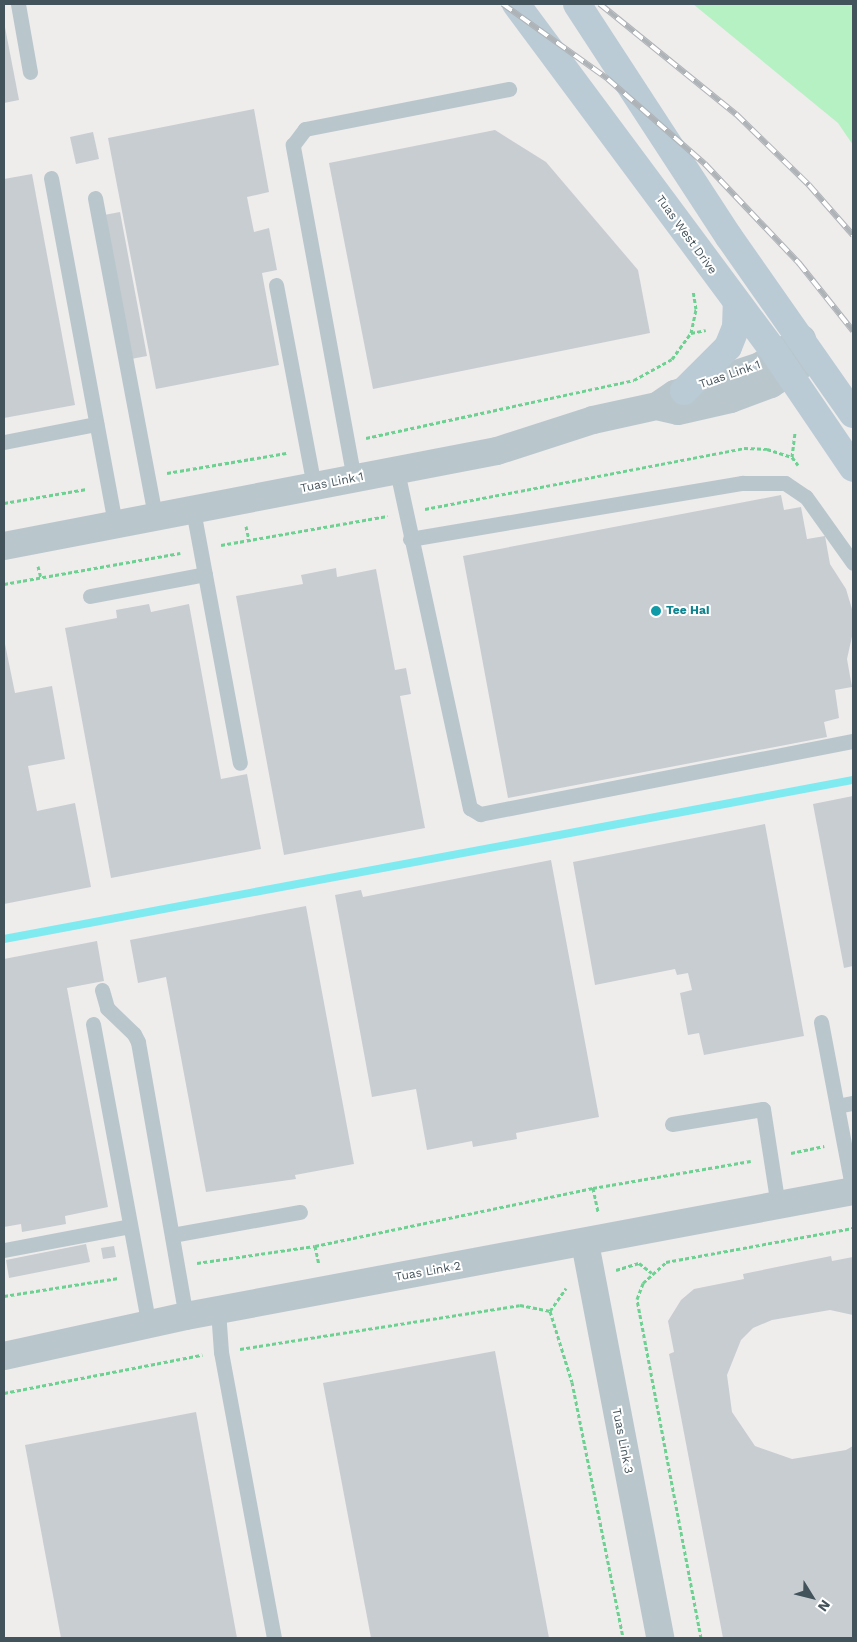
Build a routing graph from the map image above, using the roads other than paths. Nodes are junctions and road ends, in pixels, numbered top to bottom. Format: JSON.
{"nodes":[{"id":1,"x":18,"y":4,"type":"edge"},
{"id":2,"x":516,"y":4,"type":"edge"},
{"id":3,"x":576,"y":4,"type":"edge"},
{"id":4,"x":30,"y":72,"type":"dead end"},
{"id":5,"x":509,"y":89,"type":"dead end"},
{"id":6,"x":51,"y":178,"type":"dead end"},
{"id":7,"x":95,"y":198,"type":"dead end"},
{"id":8,"x":276,"y":285,"type":"dead end"},
{"id":9,"x":737,"y":304,"type":"junction"},
{"id":10,"x":808,"y":348,"type":"junction"},
{"id":11,"x":783,"y":364,"type":"junction"},
{"id":12,"x":684,"y":390,"type":"junction"},
{"id":13,"x":657,"y":406,"type":"junction"},
{"id":14,"x":853,"y":414,"type":"edge"},
{"id":15,"x":96,"y":424,"type":"junction"},
{"id":16,"x":4,"y":442,"type":"edge"},
{"id":17,"x":853,"y":468,"type":"edge"},
{"id":18,"x":397,"y":471,"type":"junction"},
{"id":19,"x":354,"y":479,"type":"junction"},
{"id":20,"x":314,"y":487,"type":"junction"},
{"id":21,"x":193,"y":510,"type":"junction"},
{"id":22,"x":155,"y":516,"type":"junction"},
{"id":23,"x":115,"y":524,"type":"junction"},
{"id":24,"x":410,"y":539,"type":"junction"},
{"id":25,"x":4,"y":546,"type":"edge"},
{"id":26,"x":853,"y":563,"type":"edge"},
{"id":27,"x":205,"y":574,"type":"junction"},
{"id":28,"x":90,"y":596,"type":"dead end"},
{"id":29,"x":853,"y":741,"type":"edge"},
{"id":30,"x":240,"y":763,"type":"dead end"},
{"id":31,"x":102,"y":990,"type":"dead end"},
{"id":32,"x":820,"y":1022,"type":"dead end"},
{"id":33,"x":93,"y":1024,"type":"dead end"},
{"id":34,"x":853,"y":1103,"type":"edge"},
{"id":35,"x":837,"y":1106,"type":"junction"},
{"id":36,"x":672,"y":1124,"type":"dead end"},
{"id":37,"x":853,"y":1192,"type":"edge"},
{"id":38,"x":778,"y":1206,"type":"junction"},
{"id":39,"x":300,"y":1212,"type":"dead end"},
{"id":40,"x":130,"y":1226,"type":"junction"},
{"id":41,"x":172,"y":1235,"type":"junction"},
{"id":42,"x":586,"y":1243,"type":"junction"},
{"id":43,"x":4,"y":1250,"type":"edge"},
{"id":44,"x":218,"y":1310,"type":"junction"},
{"id":45,"x":186,"y":1316,"type":"junction"},
{"id":46,"x":149,"y":1325,"type":"junction"},
{"id":47,"x":4,"y":1356,"type":"edge"},
{"id":48,"x":274,"y":1638,"type":"edge"},
{"id":49,"x":660,"y":1638,"type":"edge"}],
"edges":[{"from":1,"to":4,"type":"lane"},
{"from":2,"to":9,"type":"main road","name":"Tuas West Drive"},
{"from":3,"to":10,"type":"main road"},
{"from":5,"to":19,"type":"lane"},
{"from":6,"to":15,"type":"lane"},
{"from":7,"to":22,"type":"lane"},
{"from":8,"to":20,"type":"lane"},
{"from":9,"to":11,"type":"main road","name":"Tuas West Drive"},
{"from":9,"to":12,"type":"main road"},
{"from":10,"to":11,"type":"street","name":"Tuas Link 1"},
{"from":10,"to":14,"type":"main road"},
{"from":11,"to":12,"type":"street","name":"Tuas Link 1"},
{"from":11,"to":13,"type":"street","name":"Tuas Link 1"},
{"from":11,"to":17,"type":"main road","name":"Tuas West Drive"},
{"from":12,"to":13,"type":"street","name":"Tuas Link 1"},
{"from":13,"to":18,"type":"street","name":"Tuas Link 1"},
{"from":15,"to":16,"type":"lane"},
{"from":15,"to":23,"type":"lane"},
{"from":18,"to":19,"type":"street","name":"Tuas Link 1"},
{"from":18,"to":24,"type":"lane"},
{"from":19,"to":20,"type":"street","name":"Tuas Link 1"},
{"from":20,"to":21,"type":"street","name":"Tuas Link 1"},
{"from":21,"to":22,"type":"street","name":"Tuas Link 1"},
{"from":21,"to":27,"type":"lane"},
{"from":22,"to":23,"type":"street","name":"Tuas Link 1"},
{"from":23,"to":25,"type":"street","name":"Tuas Link 1"},
{"from":24,"to":26,"type":"lane"},
{"from":24,"to":29,"type":"lane"},
{"from":27,"to":28,"type":"lane"},
{"from":27,"to":30,"type":"lane"},
{"from":31,"to":41,"type":"lane"},
{"from":32,"to":35,"type":"lane"},
{"from":33,"to":40,"type":"lane"},
{"from":34,"to":35,"type":"lane"},
{"from":35,"to":37,"type":"lane"},
{"from":36,"to":38,"type":"lane"},
{"from":37,"to":38,"type":"street","name":"Tuas Link 2"},
{"from":38,"to":42,"type":"street","name":"Tuas Link 2"},
{"from":39,"to":41,"type":"lane"},
{"from":40,"to":43,"type":"lane"},
{"from":40,"to":46,"type":"lane"},
{"from":41,"to":45,"type":"lane"},
{"from":42,"to":44,"type":"street","name":"Tuas Link 2"},
{"from":42,"to":49,"type":"street","name":"Tuas Link 3"},
{"from":44,"to":45,"type":"street","name":"Tuas Link 2"},
{"from":44,"to":48,"type":"lane"},
{"from":45,"to":46,"type":"street","name":"Tuas Link 2"},
{"from":46,"to":47,"type":"street","name":"Tuas Link 2"}]}
